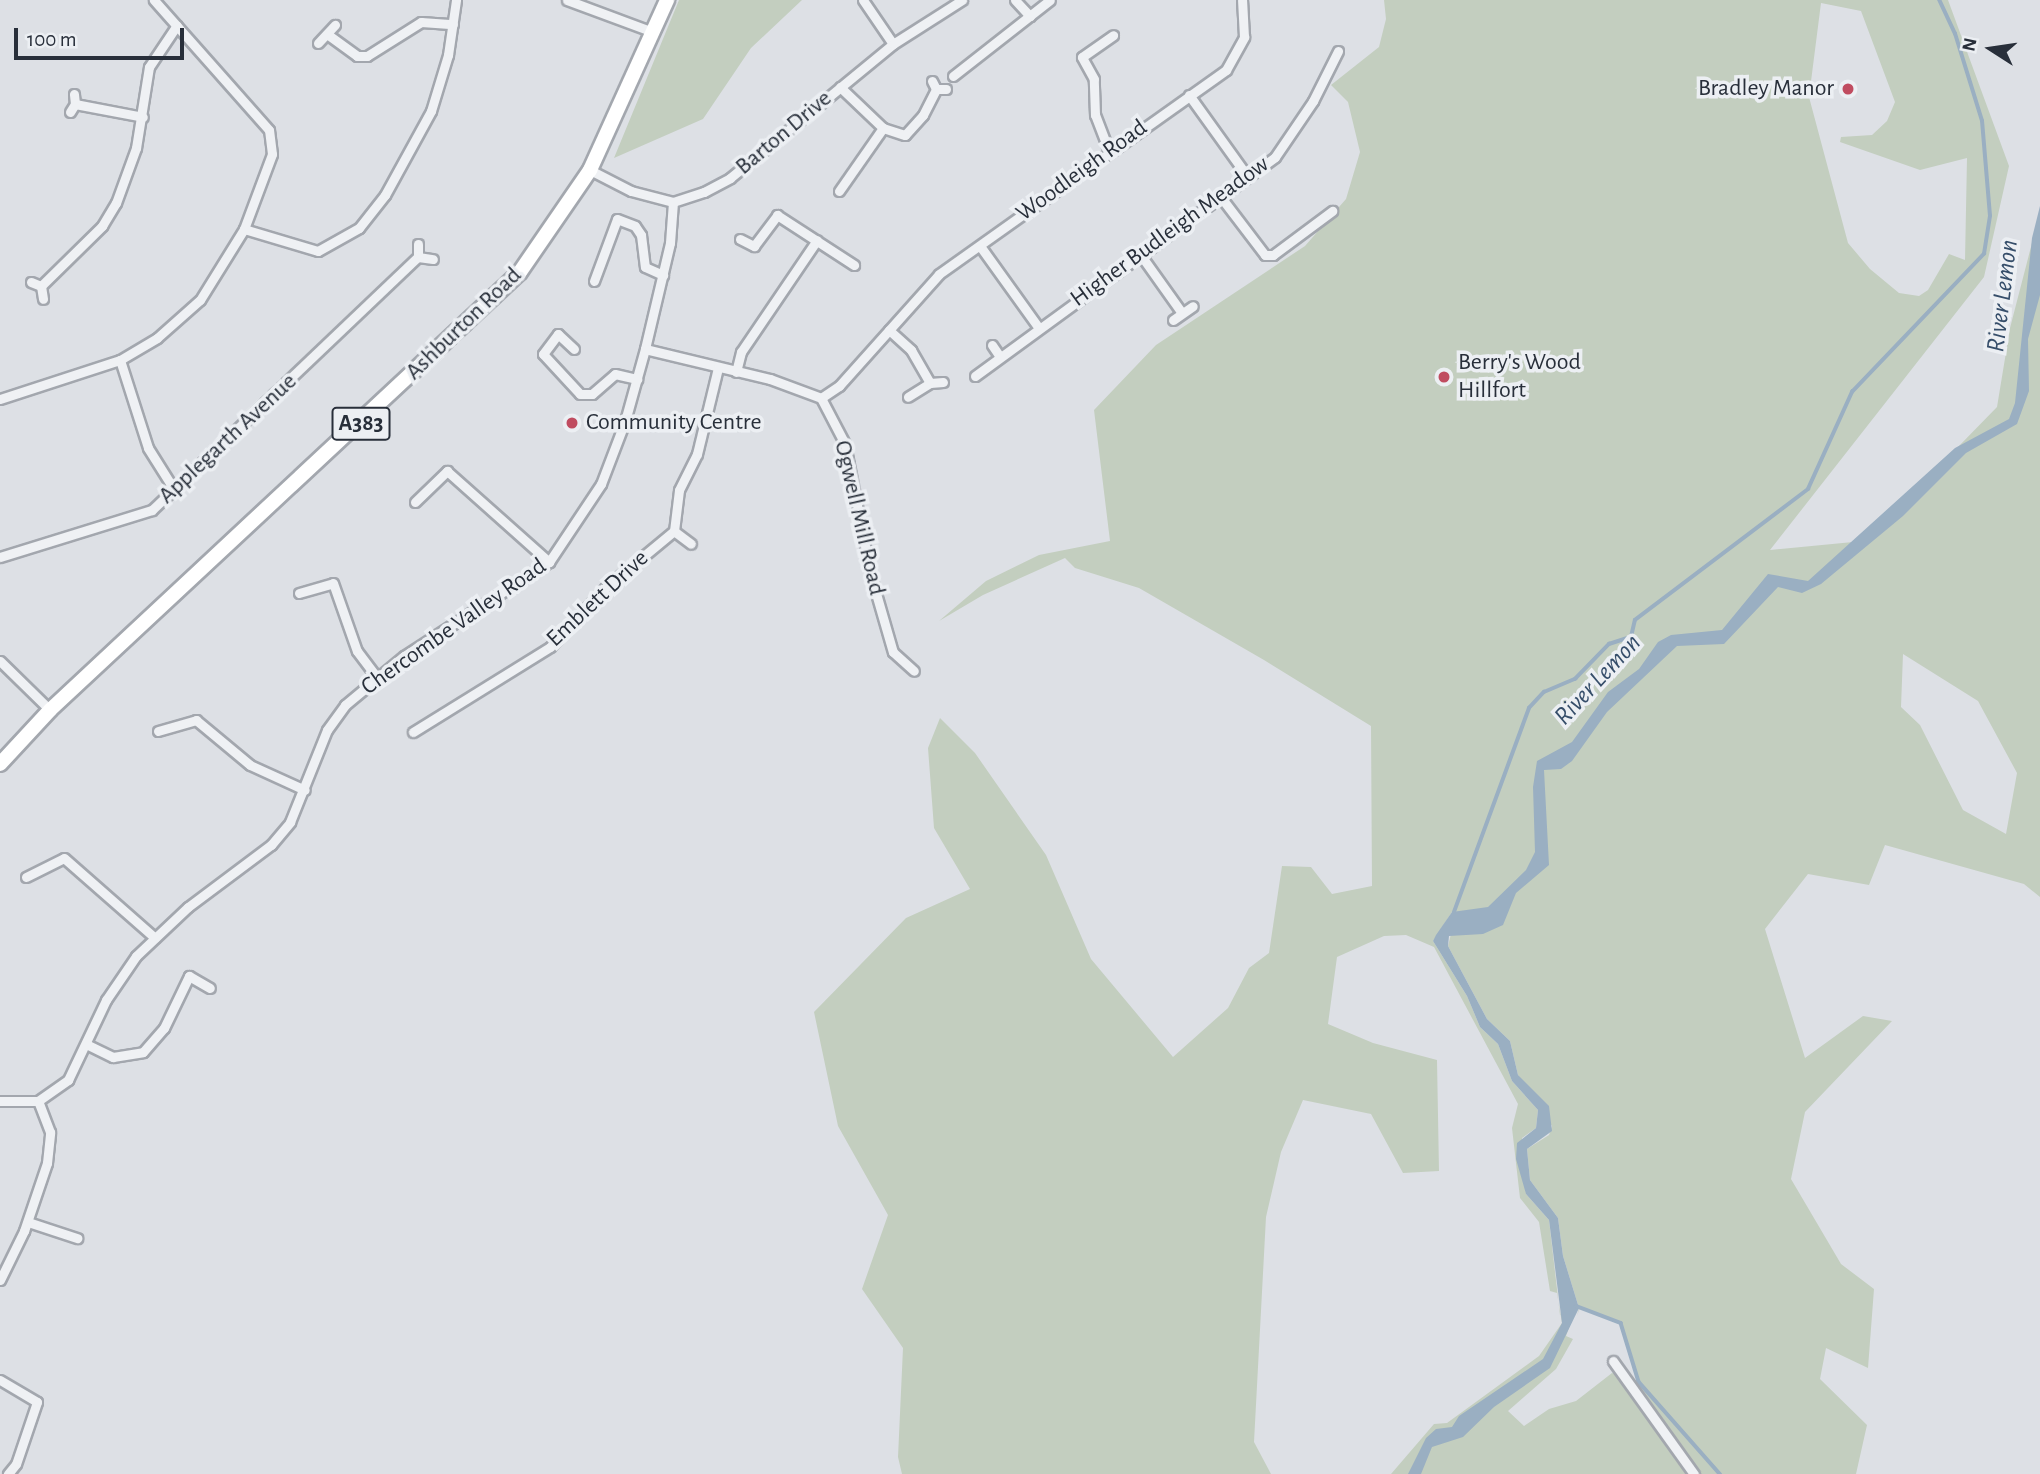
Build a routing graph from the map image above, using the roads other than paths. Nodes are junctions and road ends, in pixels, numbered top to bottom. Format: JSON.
{"nodes":[{"id":1,"x":154,"y":0,"type":"edge"},
{"id":2,"x":456,"y":0,"type":"edge"},
{"id":3,"x":567,"y":0,"type":"edge"},
{"id":4,"x":667,"y":0,"type":"edge"},
{"id":5,"x":863,"y":0,"type":"edge"},
{"id":6,"x":962,"y":0,"type":"edge"},
{"id":7,"x":1016,"y":0,"type":"edge"},
{"id":8,"x":1050,"y":0,"type":"edge"},
{"id":9,"x":1242,"y":0,"type":"edge"},
{"id":10,"x":1030,"y":16,"type":"junction"},
{"id":11,"x":453,"y":24,"type":"junction"},
{"id":12,"x":177,"y":25,"type":"junction"},
{"id":13,"x":335,"y":25,"type":"dead end"},
{"id":14,"x":653,"y":32,"type":"junction"},
{"id":15,"x":327,"y":34,"type":"junction"},
{"id":16,"x":1113,"y":35,"type":"dead end"},
{"id":17,"x":318,"y":43,"type":"dead end"},
{"id":18,"x":893,"y":44,"type":"junction"},
{"id":19,"x":1338,"y":51,"type":"dead end"},
{"id":20,"x":953,"y":76,"type":"dead end"},
{"id":21,"x":938,"y":86,"type":"dead end"},
{"id":22,"x":840,"y":87,"type":"junction"},
{"id":23,"x":1189,"y":95,"type":"junction"},
{"id":24,"x":73,"y":103,"type":"dead end"},
{"id":25,"x":143,"y":117,"type":"junction"},
{"id":26,"x":883,"y":128,"type":"junction"},
{"id":27,"x":1109,"y":150,"type":"junction"},
{"id":28,"x":590,"y":170,"type":"junction"},
{"id":29,"x":1248,"y":177,"type":"junction"},
{"id":30,"x":839,"y":191,"type":"dead end"},
{"id":31,"x":1220,"y":196,"type":"junction"},
{"id":32,"x":673,"y":202,"type":"junction"},
{"id":33,"x":1332,"y":211,"type":"dead end"},
{"id":34,"x":244,"y":229,"type":"junction"},
{"id":35,"x":740,"y":239,"type":"dead end"},
{"id":36,"x":817,"y":240,"type":"junction"},
{"id":37,"x":418,"y":244,"type":"dead end"},
{"id":38,"x":980,"y":246,"type":"junction"},
{"id":39,"x":1140,"y":254,"type":"junction"},
{"id":40,"x":418,"y":257,"type":"junction"},
{"id":41,"x":433,"y":259,"type":"dead end"},
{"id":42,"x":854,"y":265,"type":"dead end"},
{"id":43,"x":663,"y":275,"type":"junction"},
{"id":44,"x":594,"y":281,"type":"dead end"},
{"id":45,"x":31,"y":282,"type":"dead end"},
{"id":46,"x":41,"y":286,"type":"junction"},
{"id":47,"x":43,"y":299,"type":"dead end"},
{"id":48,"x":1193,"y":306,"type":"dead end"},
{"id":49,"x":1182,"y":313,"type":"junction"},
{"id":50,"x":1173,"y":320,"type":"dead end"},
{"id":51,"x":1039,"y":328,"type":"junction"},
{"id":52,"x":889,"y":330,"type":"junction"},
{"id":53,"x":992,"y":345,"type":"dead end"},
{"id":54,"x":573,"y":349,"type":"dead end"},
{"id":55,"x":645,"y":349,"type":"junction"},
{"id":56,"x":1000,"y":357,"type":"junction"},
{"id":57,"x":120,"y":360,"type":"junction"},
{"id":58,"x":718,"y":368,"type":"junction"},
{"id":59,"x":736,"y":372,"type":"junction"},
{"id":60,"x":975,"y":376,"type":"dead end"},
{"id":61,"x":638,"y":379,"type":"junction"},
{"id":62,"x":943,"y":382,"type":"dead end"},
{"id":63,"x":930,"y":383,"type":"junction"},
{"id":64,"x":908,"y":397,"type":"dead end"},
{"id":65,"x":821,"y":398,"type":"junction"},
{"id":66,"x":0,"y":399,"type":"edge"},
{"id":67,"x":175,"y":491,"type":"junction"},
{"id":68,"x":415,"y":502,"type":"dead end"},
{"id":69,"x":674,"y":531,"type":"junction"},
{"id":70,"x":691,"y":544,"type":"dead end"},
{"id":71,"x":0,"y":557,"type":"edge"},
{"id":72,"x":549,"y":562,"type":"junction"},
{"id":73,"x":299,"y":593,"type":"dead end"},
{"id":74,"x":0,"y":661,"type":"edge"},
{"id":75,"x":914,"y":671,"type":"dead end"},
{"id":76,"x":376,"y":676,"type":"junction"},
{"id":77,"x":50,"y":710,"type":"junction"},
{"id":78,"x":158,"y":731,"type":"dead end"},
{"id":79,"x":413,"y":732,"type":"dead end"},
{"id":80,"x":0,"y":764,"type":"edge"},
{"id":81,"x":305,"y":790,"type":"junction"},
{"id":82,"x":26,"y":877,"type":"dead end"},
{"id":83,"x":155,"y":937,"type":"junction"},
{"id":84,"x":210,"y":988,"type":"dead end"},
{"id":85,"x":86,"y":1044,"type":"junction"},
{"id":86,"x":0,"y":1101,"type":"edge"},
{"id":87,"x":38,"y":1101,"type":"junction"},
{"id":88,"x":28,"y":1222,"type":"junction"},
{"id":89,"x":77,"y":1238,"type":"dead end"},
{"id":90,"x":1,"y":1276,"type":"edge"},
{"id":91,"x":1613,"y":1361,"type":"dead end"},
{"id":92,"x":0,"y":1380,"type":"edge"},
{"id":93,"x":8,"y":1474,"type":"edge"},
{"id":94,"x":1695,"y":1474,"type":"edge"}],
"edges":[{"from":1,"to":12,"type":"street"},
{"from":2,"to":11,"type":"street"},
{"from":3,"to":14,"type":"street"},
{"from":4,"to":14,"type":"main road","name":"Ashburton Road","number":"A383"},
{"from":5,"to":18,"type":"street"},
{"from":6,"to":18,"type":"street","name":"Barton Drive"},
{"from":7,"to":10,"type":"street"},
{"from":8,"to":10,"type":"street"},
{"from":9,"to":23,"type":"street","name":"Woodleigh Road"},
{"from":10,"to":20,"type":"street"},
{"from":11,"to":15,"type":"street"},
{"from":11,"to":34,"type":"street"},
{"from":12,"to":25,"type":"street"},
{"from":12,"to":34,"type":"street"},
{"from":13,"to":15,"type":"street"},
{"from":14,"to":28,"type":"main road","name":"Ashburton Road","number":"A383"},
{"from":15,"to":17,"type":"street"},
{"from":16,"to":27,"type":"street"},
{"from":18,"to":22,"type":"street","name":"Barton Drive"},
{"from":19,"to":29,"type":"street","name":"Higher Budleigh Meadow"},
{"from":21,"to":26,"type":"street"},
{"from":22,"to":26,"type":"street"},
{"from":22,"to":32,"type":"street","name":"Barton Drive"},
{"from":23,"to":27,"type":"street","name":"Woodleigh Road"},
{"from":23,"to":29,"type":"street"},
{"from":24,"to":25,"type":"street"},
{"from":25,"to":46,"type":"street"},
{"from":26,"to":30,"type":"street"},
{"from":27,"to":38,"type":"street","name":"Woodleigh Road"},
{"from":28,"to":32,"type":"street"},
{"from":28,"to":77,"type":"main road","name":"Ashburton Road","number":"A383"},
{"from":29,"to":31,"type":"street","name":"Higher Budleigh Meadow"},
{"from":31,"to":33,"type":"street"},
{"from":31,"to":39,"type":"street","name":"Higher Budleigh Meadow"},
{"from":32,"to":43,"type":"street"},
{"from":34,"to":57,"type":"street"},
{"from":35,"to":36,"type":"street"},
{"from":36,"to":42,"type":"street"},
{"from":36,"to":59,"type":"street"},
{"from":37,"to":40,"type":"street"},
{"from":38,"to":51,"type":"street"},
{"from":38,"to":52,"type":"street","name":"Woodleigh Road"},
{"from":39,"to":49,"type":"street"},
{"from":39,"to":51,"type":"street","name":"Higher Budleigh Meadow"},
{"from":40,"to":41,"type":"street"},
{"from":40,"to":67,"type":"street","name":"Applegarth Avenue"},
{"from":43,"to":44,"type":"street"},
{"from":43,"to":55,"type":"street"},
{"from":45,"to":46,"type":"street"},
{"from":46,"to":47,"type":"street"},
{"from":48,"to":49,"type":"street"},
{"from":49,"to":50,"type":"street"},
{"from":51,"to":56,"type":"street","name":"Higher Budleigh Meadow"},
{"from":52,"to":63,"type":"street"},
{"from":52,"to":65,"type":"street","name":"Woodleigh Road"},
{"from":53,"to":56,"type":"street"},
{"from":54,"to":61,"type":"street"},
{"from":55,"to":58,"type":"street"},
{"from":55,"to":61,"type":"street","name":"Chercombe Valley Road"},
{"from":56,"to":60,"type":"street","name":"Higher Budleigh Meadow"},
{"from":57,"to":66,"type":"street"},
{"from":57,"to":67,"type":"street"},
{"from":58,"to":59,"type":"street"},
{"from":58,"to":69,"type":"street"},
{"from":59,"to":65,"type":"street"},
{"from":61,"to":72,"type":"street","name":"Chercombe Valley Road"},
{"from":62,"to":63,"type":"street"},
{"from":63,"to":64,"type":"street"},
{"from":65,"to":75,"type":"street","name":"Ogwell Mill Road"},
{"from":67,"to":71,"type":"street","name":"Applegarth Avenue"},
{"from":68,"to":72,"type":"street"},
{"from":69,"to":70,"type":"street"},
{"from":69,"to":79,"type":"street","name":"Emblett Drive"},
{"from":72,"to":76,"type":"street","name":"Chercombe Valley Road"},
{"from":73,"to":76,"type":"street"},
{"from":74,"to":77,"type":"street"},
{"from":76,"to":81,"type":"street","name":"Chercombe Valley Road"},
{"from":77,"to":80,"type":"main road","name":"Ashburton Road","number":"A383"},
{"from":78,"to":81,"type":"street"},
{"from":81,"to":83,"type":"street","name":"Chercombe Valley Road"},
{"from":82,"to":83,"type":"street"},
{"from":83,"to":85,"type":"street","name":"Chercombe Valley Road"},
{"from":84,"to":85,"type":"street"},
{"from":85,"to":87,"type":"street","name":"Chercombe Valley Road"},
{"from":86,"to":87,"type":"street"},
{"from":87,"to":88,"type":"street"},
{"from":88,"to":89,"type":"street"},
{"from":88,"to":90,"type":"street"},
{"from":91,"to":94,"type":"street"},
{"from":92,"to":93,"type":"street"}]}
